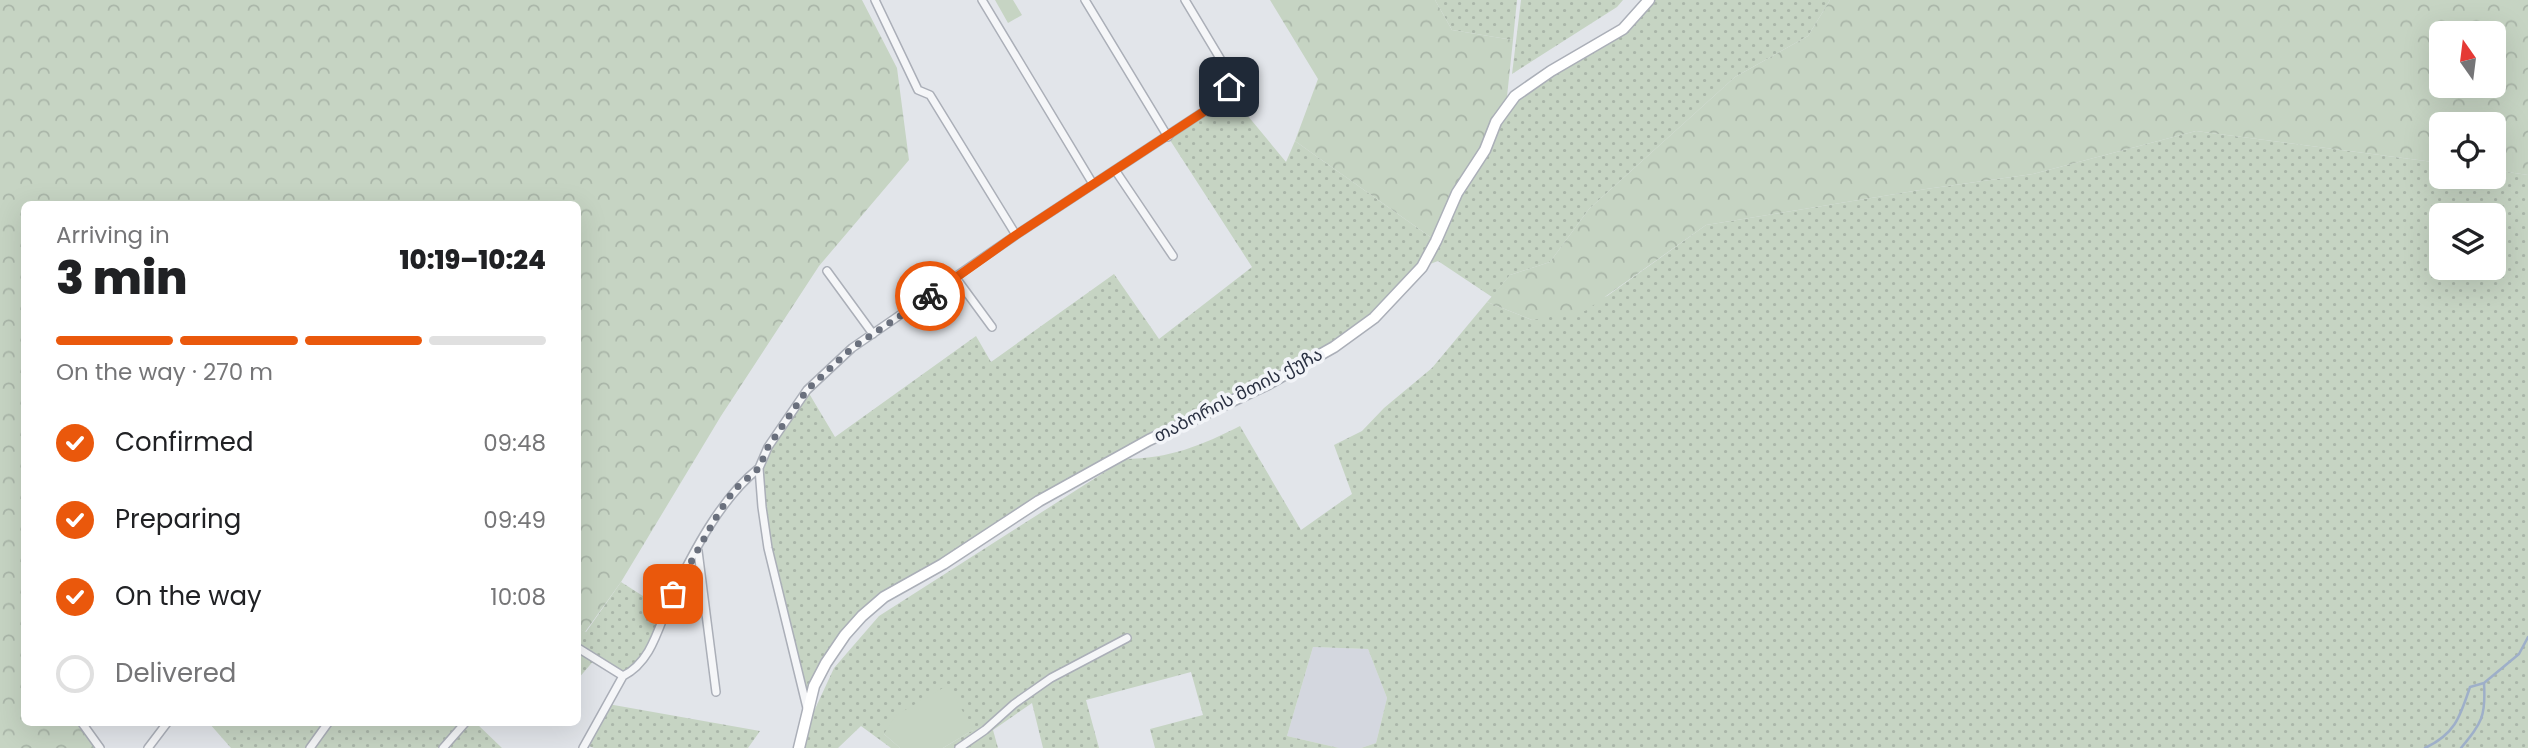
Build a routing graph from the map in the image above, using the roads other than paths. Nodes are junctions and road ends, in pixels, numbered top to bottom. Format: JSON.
{"nodes":[{"id":1,"x":875,"y":0,"type":"edge"},
{"id":2,"x":982,"y":0,"type":"edge"},
{"id":3,"x":1085,"y":0,"type":"edge"},
{"id":4,"x":1185,"y":0,"type":"edge"},
{"id":5,"x":1649,"y":0,"type":"edge"},
{"id":6,"x":1168,"y":137,"type":"junction"},
{"id":7,"x":1115,"y":170,"type":"junction"},
{"id":8,"x":1093,"y":184,"type":"junction"},
{"id":9,"x":1016,"y":235,"type":"junction"},
{"id":10,"x":1173,"y":256,"type":"dead end"},
{"id":11,"x":827,"y":271,"type":"dead end"},
{"id":12,"x":956,"y":278,"type":"junction"},
{"id":13,"x":992,"y":327,"type":"dead end"},
{"id":14,"x":873,"y":334,"type":"junction"},
{"id":15,"x":759,"y":468,"type":"junction"},
{"id":16,"x":698,"y":550,"type":"junction"},
{"id":17,"x":1127,"y":638,"type":"dead end"},
{"id":18,"x":581,"y":650,"type":"edge"},
{"id":19,"x":623,"y":676,"type":"junction"},
{"id":20,"x":716,"y":692,"type":"dead end"},
{"id":21,"x":808,"y":709,"type":"junction"},
{"id":22,"x":84,"y":726,"type":"edge"},
{"id":23,"x":165,"y":726,"type":"edge"},
{"id":24,"x":326,"y":726,"type":"edge"},
{"id":25,"x":462,"y":726,"type":"edge"},
{"id":26,"x":100,"y":748,"type":"edge"},
{"id":27,"x":148,"y":748,"type":"edge"},
{"id":28,"x":310,"y":748,"type":"edge"},
{"id":29,"x":443,"y":748,"type":"edge"},
{"id":30,"x":583,"y":748,"type":"edge"},
{"id":31,"x":799,"y":748,"type":"edge"},
{"id":32,"x":959,"y":748,"type":"edge"}],
"edges":[{"from":1,"to":9,"type":"street"},
{"from":2,"to":8,"type":"street"},
{"from":3,"to":6,"type":"street"},
{"from":4,"to":6,"type":"street"},
{"from":5,"to":21,"type":"main road","name":"თაბორის მთის ქუჩა"},
{"from":6,"to":7,"type":"street"},
{"from":7,"to":8,"type":"street"},
{"from":7,"to":10,"type":"street"},
{"from":8,"to":9,"type":"street"},
{"from":9,"to":12,"type":"street"},
{"from":11,"to":14,"type":"street"},
{"from":12,"to":13,"type":"street"},
{"from":12,"to":14,"type":"street"},
{"from":14,"to":15,"type":"street"},
{"from":15,"to":16,"type":"street"},
{"from":15,"to":21,"type":"street"},
{"from":16,"to":19,"type":"street"},
{"from":16,"to":20,"type":"street"},
{"from":17,"to":32,"type":"street"},
{"from":18,"to":19,"type":"street"},
{"from":19,"to":30,"type":"street"},
{"from":21,"to":31,"type":"main road","name":"თაბორის მთის ქუჩა"},
{"from":22,"to":26,"type":"street"},
{"from":23,"to":27,"type":"street"},
{"from":24,"to":28,"type":"street"},
{"from":25,"to":29,"type":"street"}]}
